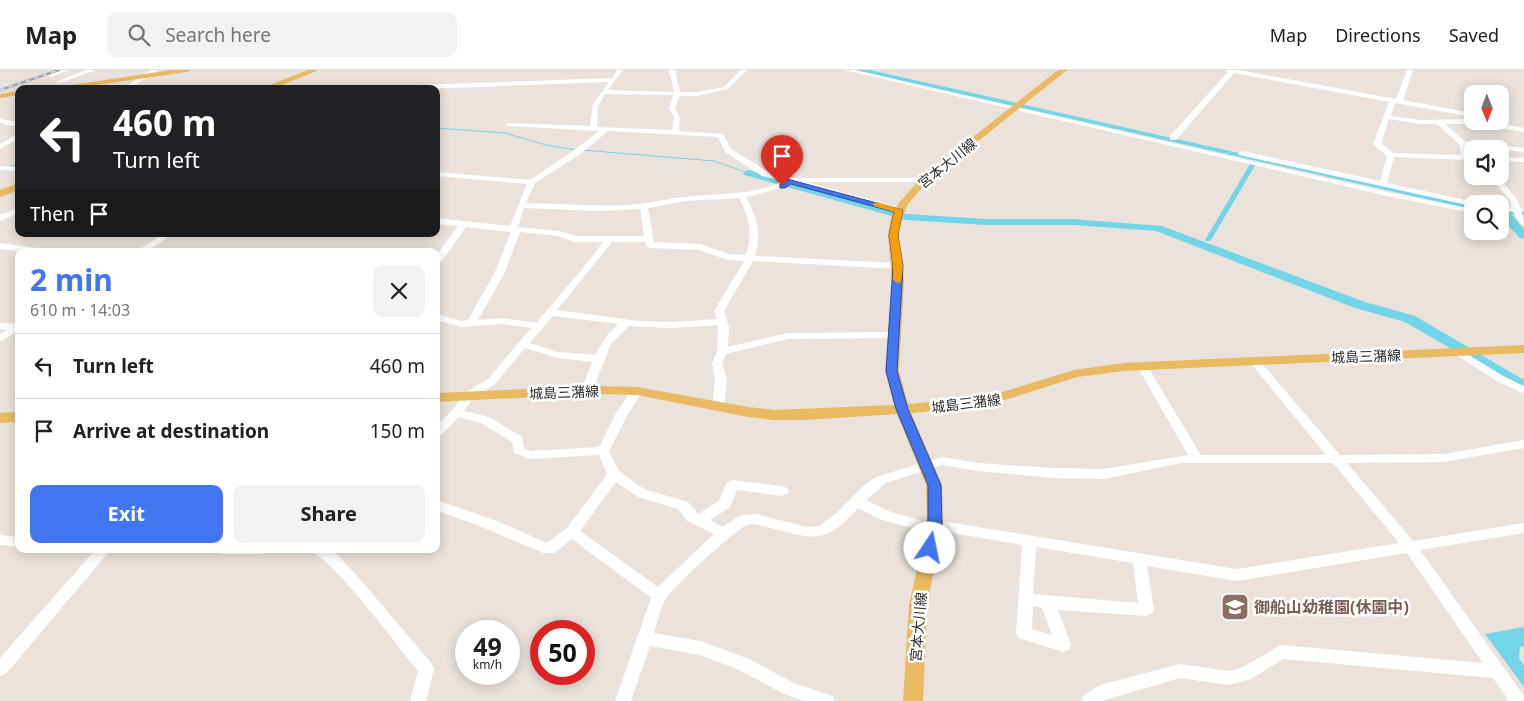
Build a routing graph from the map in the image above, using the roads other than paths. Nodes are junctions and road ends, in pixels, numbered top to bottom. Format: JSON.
{"nodes":[{"id":1,"x":66,"y":70,"type":"edge"},
{"id":2,"x":93,"y":70,"type":"edge"},
{"id":3,"x":155,"y":70,"type":"edge"},
{"id":4,"x":186,"y":70,"type":"edge"},
{"id":5,"x":315,"y":70,"type":"edge"},
{"id":6,"x":620,"y":70,"type":"edge"},
{"id":7,"x":672,"y":70,"type":"edge"},
{"id":8,"x":744,"y":70,"type":"edge"},
{"id":9,"x":847,"y":70,"type":"edge"},
{"id":10,"x":875,"y":70,"type":"edge"},
{"id":11,"x":1063,"y":70,"type":"edge"},
{"id":12,"x":1230,"y":70,"type":"edge"},
{"id":13,"x":1410,"y":70,"type":"edge"},
{"id":14,"x":52,"y":75,"type":"dead end"},
{"id":15,"x":146,"y":76,"type":"junction"},
{"id":16,"x":613,"y":80,"type":"junction"},
{"id":17,"x":58,"y":82,"type":"dead end"},
{"id":18,"x":80,"y":85,"type":"edge"},
{"id":19,"x":131,"y":85,"type":"edge"},
{"id":20,"x":275,"y":85,"type":"edge"},
{"id":21,"x":440,"y":86,"type":"edge"},
{"id":22,"x":604,"y":92,"type":"junction"},
{"id":23,"x":677,"y":93,"type":"junction"},
{"id":24,"x":15,"y":94,"type":"edge"},
{"id":25,"x":0,"y":96,"type":"edge"},
{"id":26,"x":1396,"y":100,"type":"junction"},
{"id":27,"x":1019,"y":105,"type":"junction"},
{"id":28,"x":1464,"y":113,"type":"edge"},
{"id":29,"x":1387,"y":117,"type":"junction"},
{"id":30,"x":0,"y":121,"type":"edge"},
{"id":31,"x":1464,"y":121,"type":"edge"},
{"id":32,"x":1439,"y":122,"type":"junction"},
{"id":33,"x":15,"y":124,"type":"edge"},
{"id":34,"x":508,"y":124,"type":"dead end"},
{"id":35,"x":1509,"y":127,"type":"edge"},
{"id":36,"x":593,"y":128,"type":"junction"},
{"id":37,"x":606,"y":129,"type":"junction"},
{"id":38,"x":1524,"y":130,"type":"edge"},
{"id":39,"x":675,"y":132,"type":"junction"},
{"id":40,"x":15,"y":138,"type":"edge"},
{"id":41,"x":1174,"y":138,"type":"junction"},
{"id":42,"x":1462,"y":143,"type":"junction"},
{"id":43,"x":0,"y":147,"type":"edge"},
{"id":44,"x":1524,"y":150,"type":"edge"},
{"id":45,"x":1464,"y":153,"type":"edge"},
{"id":46,"x":1391,"y":155,"type":"junction"},
{"id":47,"x":1464,"y":158,"type":"edge"},
{"id":48,"x":1509,"y":159,"type":"edge"},
{"id":49,"x":1524,"y":160,"type":"edge"},
{"id":50,"x":15,"y":167,"type":"edge"},
{"id":51,"x":2,"y":168,"type":"edge"},
{"id":52,"x":440,"y":174,"type":"edge"},
{"id":53,"x":924,"y":180,"type":"junction"},
{"id":54,"x":532,"y":182,"type":"junction"},
{"id":55,"x":786,"y":184,"type":"junction"},
{"id":56,"x":1382,"y":184,"type":"junction"},
{"id":57,"x":1501,"y":185,"type":"edge"},
{"id":58,"x":15,"y":188,"type":"edge"},
{"id":59,"x":0,"y":194,"type":"edge"},
{"id":60,"x":742,"y":196,"type":"junction"},
{"id":61,"x":1464,"y":202,"type":"edge"},
{"id":62,"x":521,"y":206,"type":"junction"},
{"id":63,"x":644,"y":207,"type":"junction"},
{"id":64,"x":1464,"y":209,"type":"edge"},
{"id":65,"x":1518,"y":211,"type":"edge"},
{"id":66,"x":15,"y":212,"type":"edge"},
{"id":67,"x":898,"y":214,"type":"junction"},
{"id":68,"x":0,"y":218,"type":"edge"},
{"id":69,"x":440,"y":221,"type":"edge"},
{"id":70,"x":1524,"y":222,"type":"edge"},
{"id":71,"x":464,"y":224,"type":"junction"},
{"id":72,"x":515,"y":230,"type":"junction"},
{"id":73,"x":164,"y":237,"type":"edge"},
{"id":74,"x":609,"y":239,"type":"junction"},
{"id":75,"x":649,"y":239,"type":"junction"},
{"id":76,"x":0,"y":246,"type":"edge"},
{"id":77,"x":15,"y":248,"type":"edge"},
{"id":78,"x":146,"y":248,"type":"edge"},
{"id":79,"x":440,"y":257,"type":"edge"},
{"id":80,"x":748,"y":258,"type":"junction"},
{"id":81,"x":898,"y":266,"type":"junction"},
{"id":82,"x":549,"y":312,"type":"junction"},
{"id":83,"x":440,"y":318,"type":"edge"},
{"id":84,"x":627,"y":322,"type":"junction"},
{"id":85,"x":723,"y":322,"type":"junction"},
{"id":86,"x":471,"y":324,"type":"junction"},
{"id":87,"x":0,"y":326,"type":"edge"},
{"id":88,"x":536,"y":326,"type":"junction"},
{"id":89,"x":15,"y":327,"type":"edge"},
{"id":90,"x":15,"y":328,"type":"edge"},
{"id":91,"x":894,"y":335,"type":"junction"},
{"id":92,"x":0,"y":338,"type":"edge"},
{"id":93,"x":523,"y":345,"type":"junction"},
{"id":94,"x":1524,"y":349,"type":"edge"},
{"id":95,"x":722,"y":352,"type":"junction"},
{"id":96,"x":1459,"y":352,"type":"junction"},
{"id":97,"x":598,"y":359,"type":"junction"},
{"id":98,"x":1254,"y":361,"type":"junction"},
{"id":99,"x":1142,"y":366,"type":"junction"},
{"id":100,"x":1524,"y":390,"type":"edge"},
{"id":101,"x":587,"y":391,"type":"junction"},
{"id":102,"x":637,"y":391,"type":"junction"},
{"id":103,"x":468,"y":396,"type":"junction"},
{"id":104,"x":440,"y":398,"type":"edge"},
{"id":105,"x":718,"y":406,"type":"junction"},
{"id":106,"x":902,"y":409,"type":"junction"},
{"id":107,"x":457,"y":413,"type":"junction"},
{"id":108,"x":15,"y":417,"type":"edge"},
{"id":109,"x":0,"y":418,"type":"edge"},
{"id":110,"x":440,"y":429,"type":"edge"},
{"id":111,"x":1524,"y":444,"type":"edge"},
{"id":112,"x":603,"y":452,"type":"junction"},
{"id":113,"x":1197,"y":459,"type":"junction"},
{"id":114,"x":1339,"y":459,"type":"junction"},
{"id":115,"x":926,"y":466,"type":"junction"},
{"id":116,"x":614,"y":474,"type":"junction"},
{"id":117,"x":782,"y":491,"type":"dead end"},
{"id":118,"x":856,"y":501,"type":"junction"},
{"id":119,"x":440,"y":506,"type":"edge"},
{"id":120,"x":699,"y":520,"type":"junction"},
{"id":121,"x":934,"y":527,"type":"junction"},
{"id":122,"x":1524,"y":528,"type":"edge"},
{"id":123,"x":572,"y":532,"type":"junction"},
{"id":124,"x":724,"y":533,"type":"junction"},
{"id":125,"x":0,"y":540,"type":"edge"},
{"id":126,"x":1029,"y":540,"type":"junction"},
{"id":127,"x":15,"y":542,"type":"edge"},
{"id":128,"x":1411,"y":548,"type":"junction"},
{"id":129,"x":101,"y":553,"type":"edge"},
{"id":130,"x":327,"y":553,"type":"edge"},
{"id":131,"x":1139,"y":558,"type":"junction"},
{"id":132,"x":659,"y":596,"type":"junction"},
{"id":133,"x":1026,"y":599,"type":"junction"},
{"id":134,"x":1048,"y":603,"type":"junction"},
{"id":135,"x":644,"y":638,"type":"junction"},
{"id":136,"x":0,"y":669,"type":"edge"},
{"id":137,"x":1498,"y":671,"type":"junction"},
{"id":138,"x":418,"y":701,"type":"edge"},
{"id":139,"x":623,"y":701,"type":"edge"},
{"id":140,"x":827,"y":701,"type":"edge"},
{"id":141,"x":913,"y":701,"type":"edge"},
{"id":142,"x":1089,"y":701,"type":"edge"},
{"id":143,"x":1518,"y":701,"type":"edge"}],
"edges":[{"from":1,"to":14,"type":"street"},
{"from":2,"to":17,"type":"street"},
{"from":3,"to":15,"type":"street"},
{"from":4,"to":15,"type":"main road"},
{"from":5,"to":20,"type":"main road"},
{"from":6,"to":16,"type":"street"},
{"from":7,"to":23,"type":"street"},
{"from":8,"to":23,"type":"street"},
{"from":9,"to":27,"type":"street"},
{"from":10,"to":27,"type":"street"},
{"from":11,"to":27,"type":"main road","name":"宮本大川線"},
{"from":12,"to":26,"type":"street"},
{"from":12,"to":41,"type":"street"},
{"from":13,"to":26,"type":"street"},
{"from":15,"to":18,"type":"main road"},
{"from":15,"to":19,"type":"street"},
{"from":16,"to":21,"type":"street"},
{"from":16,"to":22,"type":"street"},
{"from":22,"to":23,"type":"street"},
{"from":22,"to":36,"type":"street"},
{"from":23,"to":39,"type":"street"},
{"from":24,"to":25,"type":"main road"},
{"from":26,"to":28,"type":"street"},
{"from":26,"to":29,"type":"street"},
{"from":27,"to":41,"type":"street"},
{"from":27,"to":53,"type":"main road","name":"宮本大川線"},
{"from":27,"to":64,"type":"street"},
{"from":29,"to":32,"type":"street"},
{"from":29,"to":46,"type":"street"},
{"from":30,"to":33,"type":"street"},
{"from":31,"to":32,"type":"street"},
{"from":32,"to":42,"type":"street"},
{"from":34,"to":36,"type":"street"},
{"from":35,"to":38,"type":"street"},
{"from":36,"to":37,"type":"street"},
{"from":37,"to":39,"type":"street"},
{"from":37,"to":54,"type":"street"},
{"from":39,"to":55,"type":"street"},
{"from":40,"to":43,"type":"street"},
{"from":41,"to":56,"type":"street"},
{"from":42,"to":44,"type":"street"},
{"from":42,"to":45,"type":"street"},
{"from":46,"to":47,"type":"street"},
{"from":46,"to":56,"type":"street"},
{"from":48,"to":49,"type":"street"},
{"from":50,"to":51,"type":"street"},
{"from":52,"to":54,"type":"street"},
{"from":53,"to":55,"type":"street"},
{"from":53,"to":67,"type":"main road","name":"宮本大川線"},
{"from":54,"to":62,"type":"street"},
{"from":55,"to":60,"type":"street"},
{"from":55,"to":67,"type":"street"},
{"from":56,"to":61,"type":"street"},
{"from":57,"to":65,"type":"street"},
{"from":58,"to":59,"type":"main road"},
{"from":60,"to":63,"type":"street"},
{"from":60,"to":80,"type":"street"},
{"from":62,"to":63,"type":"street"},
{"from":62,"to":72,"type":"street"},
{"from":63,"to":75,"type":"street"},
{"from":65,"to":70,"type":"street"},
{"from":66,"to":68,"type":"street"},
{"from":67,"to":81,"type":"main road","name":"宮本大川線"},
{"from":69,"to":71,"type":"street"},
{"from":71,"to":72,"type":"street"},
{"from":71,"to":79,"type":"street"},
{"from":72,"to":74,"type":"street"},
{"from":72,"to":86,"type":"street"},
{"from":73,"to":78,"type":"street"},
{"from":74,"to":75,"type":"street"},
{"from":74,"to":82,"type":"street"},
{"from":75,"to":80,"type":"street"},
{"from":76,"to":77,"type":"street"},
{"from":80,"to":81,"type":"street"},
{"from":80,"to":85,"type":"street"},
{"from":81,"to":91,"type":"main road","name":"宮本大川線"},
{"from":82,"to":84,"type":"street"},
{"from":82,"to":88,"type":"street"},
{"from":83,"to":86,"type":"street"},
{"from":84,"to":85,"type":"street"},
{"from":84,"to":97,"type":"street"},
{"from":85,"to":95,"type":"street"},
{"from":86,"to":88,"type":"street"},
{"from":87,"to":89,"type":"street"},
{"from":88,"to":93,"type":"street"},
{"from":90,"to":92,"type":"street"},
{"from":91,"to":95,"type":"street"},
{"from":91,"to":106,"type":"main road","name":"宮本大川線"},
{"from":93,"to":97,"type":"street"},
{"from":93,"to":103,"type":"street"},
{"from":94,"to":96,"type":"main road","name":"城島三潴線"},
{"from":95,"to":105,"type":"street"},
{"from":96,"to":98,"type":"main road","name":"城島三潴線"},
{"from":96,"to":100,"type":"street"},
{"from":97,"to":101,"type":"street"},
{"from":98,"to":99,"type":"main road","name":"城島三潴線"},
{"from":98,"to":114,"type":"street"},
{"from":99,"to":106,"type":"main road","name":"城島三潴線"},
{"from":99,"to":113,"type":"street"},
{"from":101,"to":102,"type":"main road","name":"城島三潴線"},
{"from":101,"to":103,"type":"main road","name":"城島三潴線"},
{"from":102,"to":105,"type":"main road","name":"城島三潴線"},
{"from":102,"to":112,"type":"street"},
{"from":103,"to":104,"type":"main road","name":"城島三潴線"},
{"from":103,"to":107,"type":"street"},
{"from":105,"to":106,"type":"main road","name":"城島三潴線"},
{"from":106,"to":115,"type":"main road","name":"宮本大川線"},
{"from":107,"to":110,"type":"street"},
{"from":107,"to":112,"type":"street"},
{"from":108,"to":109,"type":"main road"},
{"from":111,"to":114,"type":"street"},
{"from":112,"to":116,"type":"street"},
{"from":113,"to":114,"type":"street"},
{"from":113,"to":115,"type":"street"},
{"from":114,"to":128,"type":"street"},
{"from":115,"to":118,"type":"street"},
{"from":115,"to":121,"type":"main road","name":"宮本大川線"},
{"from":116,"to":120,"type":"street"},
{"from":116,"to":123,"type":"street"},
{"from":117,"to":120,"type":"street"},
{"from":118,"to":121,"type":"street"},
{"from":118,"to":124,"type":"street"},
{"from":119,"to":123,"type":"street"},
{"from":120,"to":124,"type":"street"},
{"from":121,"to":126,"type":"street"},
{"from":121,"to":141,"type":"main road","name":"宮本大川線"},
{"from":122,"to":128,"type":"street"},
{"from":123,"to":132,"type":"street"},
{"from":124,"to":132,"type":"street"},
{"from":125,"to":127,"type":"street"},
{"from":126,"to":131,"type":"street"},
{"from":126,"to":133,"type":"street"},
{"from":128,"to":131,"type":"street"},
{"from":128,"to":137,"type":"street"},
{"from":129,"to":136,"type":"street"},
{"from":130,"to":138,"type":"street"},
{"from":131,"to":134,"type":"street"},
{"from":132,"to":135,"type":"street"},
{"from":133,"to":134,"type":"street"},
{"from":133,"to":134,"type":"street"},
{"from":135,"to":139,"type":"street"},
{"from":135,"to":140,"type":"street"},
{"from":137,"to":142,"type":"street"},
{"from":137,"to":143,"type":"street"}]}
